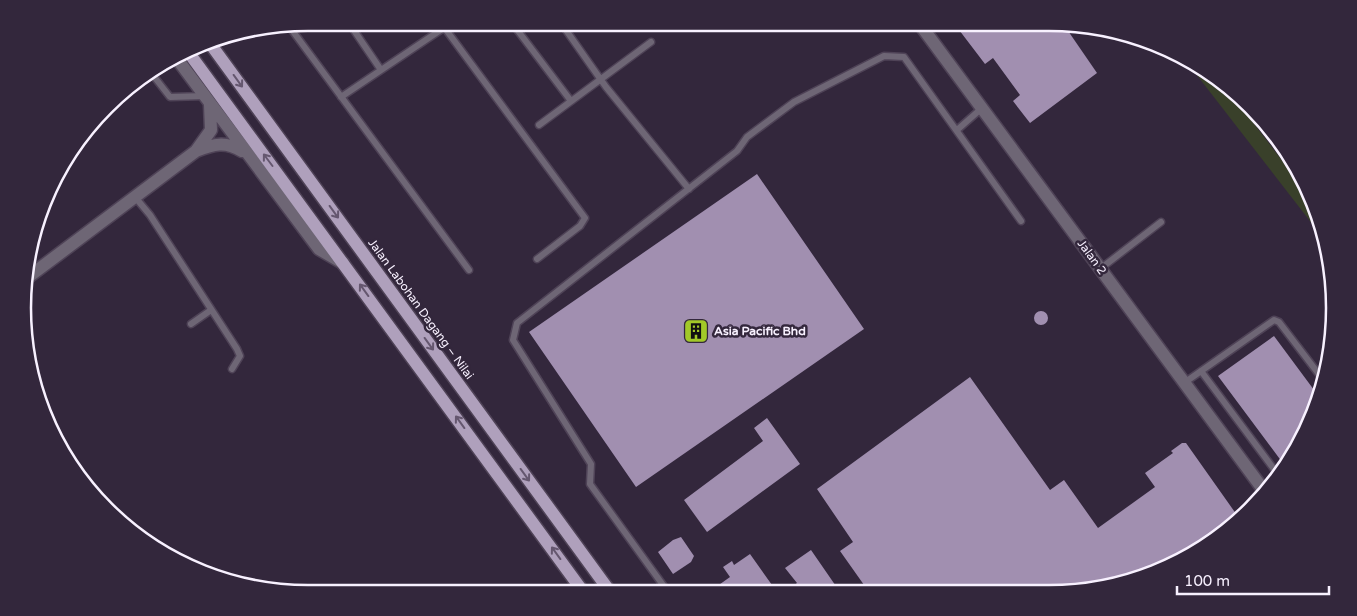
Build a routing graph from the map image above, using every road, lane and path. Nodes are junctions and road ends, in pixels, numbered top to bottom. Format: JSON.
{"nodes":[{"id":1,"x":355,"y":31,"type":"edge"},
{"id":2,"x":438,"y":31,"type":"edge"},
{"id":3,"x":447,"y":31,"type":"edge"},
{"id":4,"x":519,"y":31,"type":"edge"},
{"id":5,"x":567,"y":31,"type":"edge"},
{"id":6,"x":926,"y":31,"type":"edge"},
{"id":7,"x":293,"y":32,"type":"edge"},
{"id":8,"x":651,"y":42,"type":"dead end"},
{"id":9,"x":213,"y":48,"type":"edge"},
{"id":10,"x":191,"y":57,"type":"edge"},
{"id":11,"x":180,"y":63,"type":"edge"},
{"id":12,"x":381,"y":70,"type":"junction"},
{"id":13,"x":155,"y":78,"type":"edge"},
{"id":14,"x":600,"y":79,"type":"junction"},
{"id":15,"x":341,"y":97,"type":"junction"},
{"id":16,"x":207,"y":100,"type":"junction"},
{"id":17,"x":571,"y":101,"type":"junction"},
{"id":18,"x":982,"y":108,"type":"junction"},
{"id":19,"x":539,"y":125,"type":"dead end"},
{"id":20,"x":957,"y":130,"type":"junction"},
{"id":21,"x":196,"y":151,"type":"junction"},
{"id":22,"x":246,"y":154,"type":"junction"},
{"id":23,"x":689,"y":189,"type":"junction"},
{"id":24,"x":136,"y":198,"type":"junction"},
{"id":25,"x":1021,"y":221,"type":"dead end"},
{"id":26,"x":1161,"y":222,"type":"dead end"},
{"id":27,"x":537,"y":259,"type":"dead end"},
{"id":28,"x":345,"y":264,"type":"junction"},
{"id":29,"x":1100,"y":269,"type":"junction"},
{"id":30,"x":469,"y":270,"type":"dead end"},
{"id":31,"x":34,"y":273,"type":"edge"},
{"id":32,"x":211,"y":310,"type":"junction"},
{"id":33,"x":191,"y":324,"type":"dead end"},
{"id":34,"x":232,"y":369,"type":"dead end"},
{"id":35,"x":1200,"y":371,"type":"junction"},
{"id":36,"x":1318,"y":373,"type":"edge"},
{"id":37,"x":1184,"y":383,"type":"junction"},
{"id":38,"x":1274,"y":469,"type":"edge"},
{"id":39,"x":1260,"y":486,"type":"edge"},
{"id":40,"x":578,"y":585,"type":"edge"},
{"id":41,"x":607,"y":585,"type":"edge"},
{"id":42,"x":663,"y":585,"type":"edge"}],
"edges":[{"from":1,"to":12,"type":"lane"},
{"from":2,"to":12,"type":"lane"},
{"from":3,"to":27,"type":"lane"},
{"from":4,"to":17,"type":"lane"},
{"from":5,"to":14,"type":"lane"},
{"from":6,"to":18,"type":"street","name":"Jalan 2"},
{"from":7,"to":15,"type":"lane"},
{"from":8,"to":14,"type":"lane"},
{"from":9,"to":41,"type":"main road","name":"Jalan Labohan Dagang ‒ Nilai","one_way":true},
{"from":28,"to":10,"type":"main road","one_way":true},
{"from":11,"to":16,"type":"street"},
{"from":12,"to":15,"type":"lane"},
{"from":13,"to":16,"type":"lane"},
{"from":14,"to":17,"type":"lane"},
{"from":14,"to":23,"type":"lane"},
{"from":15,"to":30,"type":"lane"},
{"from":16,"to":21,"type":"street"},
{"from":16,"to":22,"type":"street"},
{"from":17,"to":19,"type":"lane"},
{"from":18,"to":20,"type":"lane"},
{"from":18,"to":29,"type":"street","name":"Jalan 2"},
{"from":20,"to":23,"type":"lane"},
{"from":20,"to":25,"type":"lane"},
{"from":21,"to":22,"type":"street"},
{"from":21,"to":24,"type":"street"},
{"from":22,"to":28,"type":"street"},
{"from":23,"to":42,"type":"lane"},
{"from":24,"to":31,"type":"street"},
{"from":24,"to":32,"type":"lane"},
{"from":26,"to":29,"type":"lane"},
{"from":40,"to":28,"type":"main road","one_way":true},
{"from":29,"to":37,"type":"street","name":"Jalan 2"},
{"from":32,"to":33,"type":"lane"},
{"from":32,"to":34,"type":"lane"},
{"from":35,"to":36,"type":"lane"},
{"from":35,"to":37,"type":"lane"},
{"from":35,"to":38,"type":"lane"},
{"from":37,"to":39,"type":"street","name":"Jalan 2"}]}
